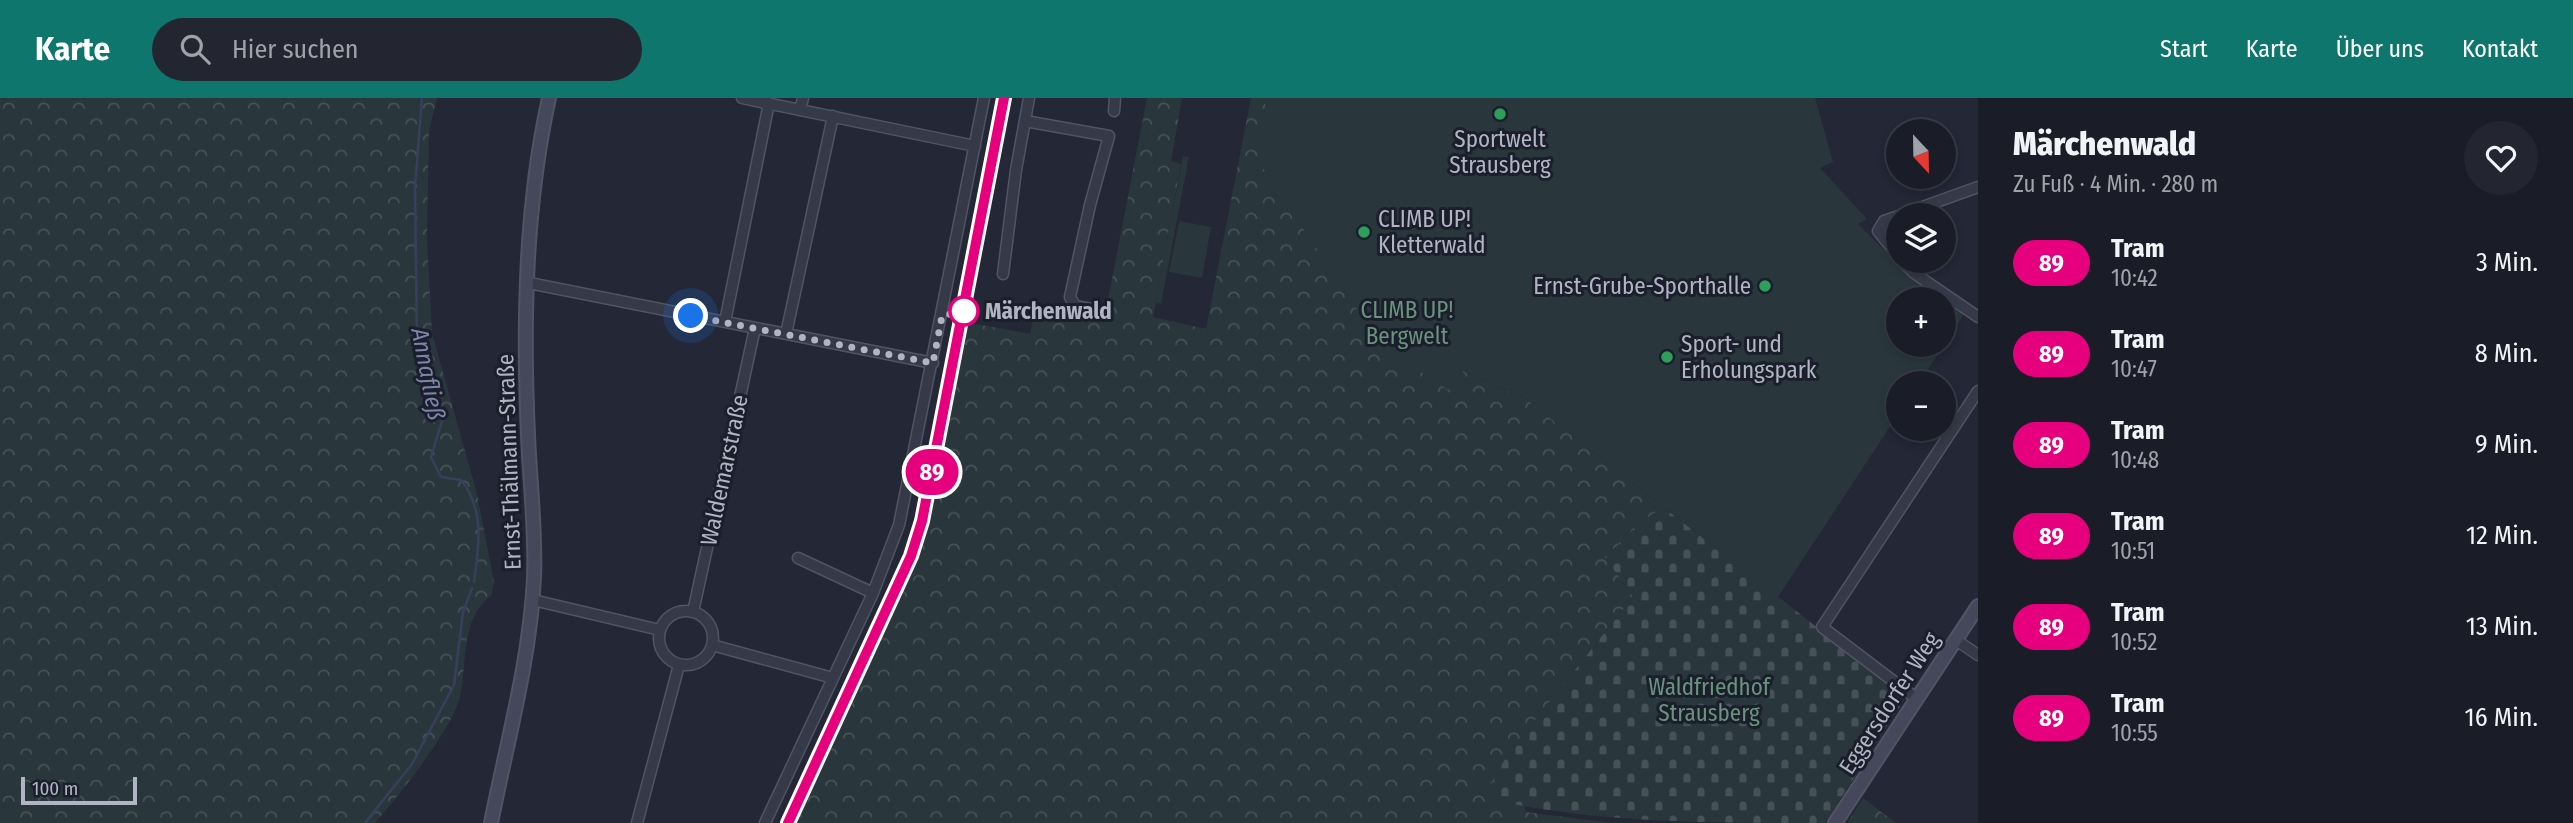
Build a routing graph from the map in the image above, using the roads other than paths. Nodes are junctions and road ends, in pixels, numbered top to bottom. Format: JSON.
{"nodes":[{"id":1,"x":549,"y":98,"type":"edge"},
{"id":2,"x":742,"y":98,"type":"edge"},
{"id":3,"x":803,"y":98,"type":"edge"},
{"id":4,"x":984,"y":98,"type":"edge"},
{"id":5,"x":1029,"y":98,"type":"edge"},
{"id":6,"x":1115,"y":98,"type":"edge"},
{"id":7,"x":769,"y":103,"type":"junction"},
{"id":8,"x":800,"y":110,"type":"junction"},
{"id":9,"x":1114,"y":111,"type":"dead end"},
{"id":10,"x":833,"y":116,"type":"junction"},
{"id":11,"x":1025,"y":121,"type":"junction"},
{"id":12,"x":975,"y":146,"type":"junction"},
{"id":13,"x":1978,"y":187,"type":"edge"},
{"id":14,"x":1935,"y":203,"type":"edge"},
{"id":15,"x":1886,"y":223,"type":"edge"},
{"id":16,"x":1886,"y":244,"type":"edge"},
{"id":17,"x":1913,"y":273,"type":"edge"},
{"id":18,"x":1003,"y":274,"type":"dead end"},
{"id":19,"x":529,"y":283,"type":"junction"},
{"id":20,"x":1097,"y":310,"type":"dead end"},
{"id":21,"x":1978,"y":317,"type":"edge"},
{"id":22,"x":725,"y":322,"type":"junction"},
{"id":23,"x":755,"y":328,"type":"junction"},
{"id":24,"x":786,"y":334,"type":"junction"},
{"id":25,"x":933,"y":363,"type":"junction"},
{"id":26,"x":1978,"y":391,"type":"edge"},
{"id":27,"x":799,"y":558,"type":"dead end"},
{"id":28,"x":873,"y":593,"type":"junction"},
{"id":29,"x":533,"y":600,"type":"junction"},
{"id":30,"x":1978,"y":606,"type":"edge"},
{"id":31,"x":693,"y":612,"type":"junction"},
{"id":32,"x":660,"y":630,"type":"junction"},
{"id":33,"x":1956,"y":640,"type":"junction"},
{"id":34,"x":712,"y":645,"type":"junction"},
{"id":35,"x":1978,"y":655,"type":"edge"},
{"id":36,"x":679,"y":665,"type":"junction"},
{"id":37,"x":833,"y":678,"type":"junction"},
{"id":38,"x":1917,"y":699,"type":"junction"},
{"id":39,"x":491,"y":823,"type":"edge"},
{"id":40,"x":636,"y":823,"type":"edge"},
{"id":41,"x":765,"y":823,"type":"edge"},
{"id":42,"x":1835,"y":823,"type":"edge"}],
"edges":[{"from":1,"to":19,"type":"main road","name":"Ernst-Thälmann-Straße"},
{"from":2,"to":7,"type":"street"},
{"from":3,"to":8,"type":"street"},
{"from":4,"to":12,"type":"street"},
{"from":5,"to":11,"type":"street"},
{"from":6,"to":9,"type":"street"},
{"from":7,"to":8,"type":"street"},
{"from":7,"to":22,"type":"street"},
{"from":8,"to":10,"type":"street"},
{"from":10,"to":12,"type":"street"},
{"from":10,"to":24,"type":"street"},
{"from":11,"to":18,"type":"street"},
{"from":11,"to":20,"type":"street"},
{"from":12,"to":25,"type":"street"},
{"from":13,"to":14,"type":"street"},
{"from":15,"to":16,"type":"street"},
{"from":17,"to":21,"type":"street"},
{"from":19,"to":22,"type":"street"},
{"from":19,"to":29,"type":"main road","name":"Ernst-Thälmann-Straße"},
{"from":22,"to":23,"type":"street"},
{"from":23,"to":24,"type":"street"},
{"from":23,"to":31,"type":"street","name":"Waldemarstraße"},
{"from":24,"to":25,"type":"street"},
{"from":25,"to":28,"type":"street"},
{"from":26,"to":38,"type":"street"},
{"from":27,"to":28,"type":"street"},
{"from":28,"to":37,"type":"street"},
{"from":29,"to":32,"type":"street"},
{"from":29,"to":39,"type":"main road","name":"Ernst-Thälmann-Straße"},
{"from":30,"to":33,"type":"main road","name":"Eggersdorfer Weg"},
{"from":31,"to":32,"type":"street"},
{"from":31,"to":34,"type":"street"},
{"from":32,"to":36,"type":"street"},
{"from":33,"to":35,"type":"street"},
{"from":33,"to":38,"type":"main road","name":"Eggersdorfer Weg"},
{"from":34,"to":36,"type":"street"},
{"from":34,"to":37,"type":"street"},
{"from":36,"to":40,"type":"street"},
{"from":37,"to":41,"type":"street"},
{"from":38,"to":42,"type":"main road","name":"Eggersdorfer Weg"}]}
